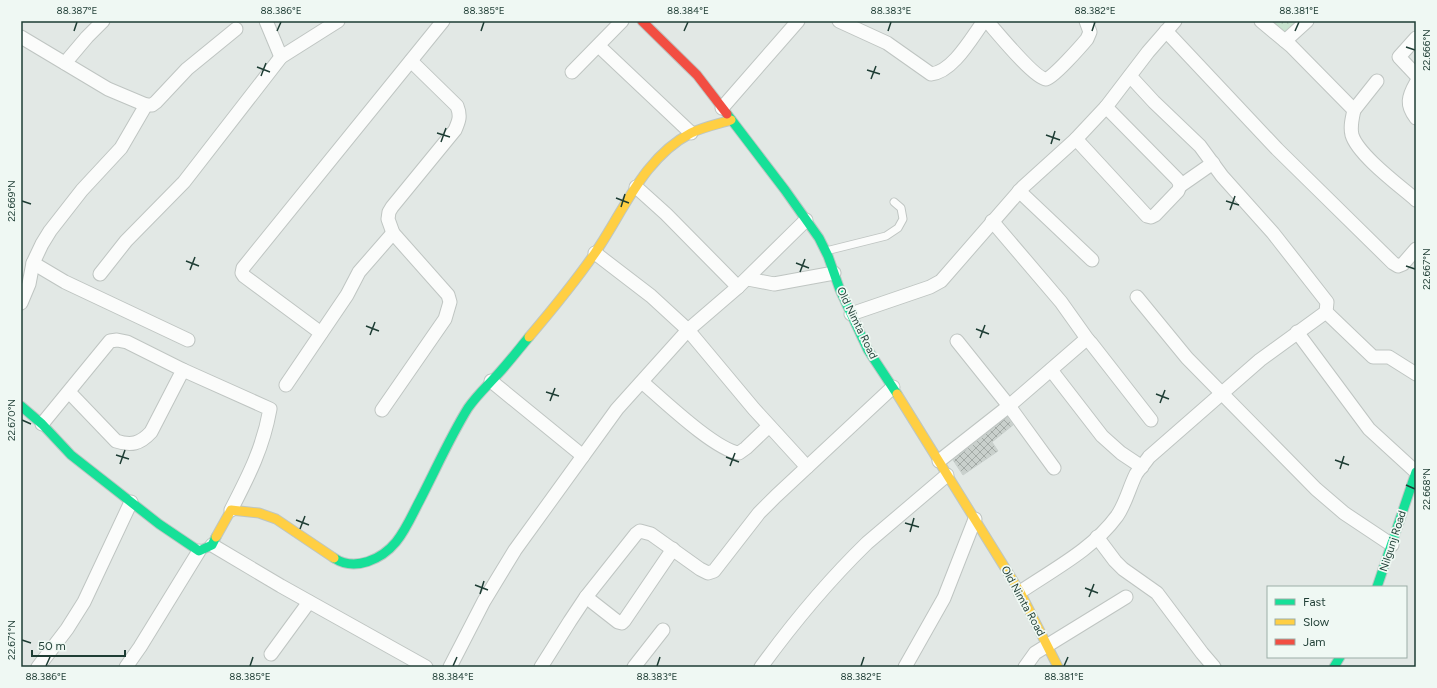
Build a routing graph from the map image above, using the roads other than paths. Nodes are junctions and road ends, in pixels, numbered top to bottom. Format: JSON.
{"nodes":[{"id":1,"x":103,"y":21,"type":"edge"},
{"id":2,"x":266,"y":21,"type":"edge"},
{"id":3,"x":338,"y":21,"type":"edge"},
{"id":4,"x":443,"y":21,"type":"edge"},
{"id":5,"x":622,"y":21,"type":"edge"},
{"id":6,"x":642,"y":21,"type":"edge"},
{"id":7,"x":798,"y":21,"type":"edge"},
{"id":8,"x":839,"y":21,"type":"edge"},
{"id":9,"x":984,"y":21,"type":"edge"},
{"id":10,"x":988,"y":21,"type":"edge"},
{"id":11,"x":1086,"y":21,"type":"edge"},
{"id":12,"x":1175,"y":21,"type":"edge"},
{"id":13,"x":1261,"y":21,"type":"edge"},
{"id":14,"x":1307,"y":21,"type":"edge"},
{"id":15,"x":236,"y":29,"type":"dead end"},
{"id":16,"x":1166,"y":31,"type":"junction"},
{"id":17,"x":21,"y":37,"type":"edge"},
{"id":18,"x":1416,"y":38,"type":"edge"},
{"id":19,"x":1285,"y":41,"type":"junction"},
{"id":20,"x":603,"y":50,"type":"dead end"},
{"id":21,"x":281,"y":57,"type":"junction"},
{"id":22,"x":411,"y":61,"type":"junction"},
{"id":23,"x":65,"y":63,"type":"junction"},
{"id":24,"x":572,"y":72,"type":"dead end"},
{"id":25,"x":1416,"y":75,"type":"edge"},
{"id":26,"x":1130,"y":76,"type":"junction"},
{"id":27,"x":1377,"y":81,"type":"dead end"},
{"id":28,"x":1416,"y":83,"type":"edge"},
{"id":29,"x":146,"y":105,"type":"junction"},
{"id":30,"x":1106,"y":107,"type":"junction"},
{"id":31,"x":722,"y":108,"type":"junction"},
{"id":32,"x":1354,"y":110,"type":"junction"},
{"id":33,"x":1416,"y":118,"type":"edge"},
{"id":34,"x":731,"y":120,"type":"junction"},
{"id":35,"x":691,"y":133,"type":"junction"},
{"id":36,"x":1076,"y":138,"type":"junction"},
{"id":37,"x":1213,"y":163,"type":"junction"},
{"id":38,"x":1180,"y":186,"type":"junction"},
{"id":39,"x":636,"y":187,"type":"junction"},
{"id":40,"x":1019,"y":191,"type":"junction"},
{"id":41,"x":1416,"y":200,"type":"edge"},
{"id":42,"x":894,"y":202,"type":"dead end"},
{"id":43,"x":806,"y":220,"type":"junction"},
{"id":44,"x":992,"y":221,"type":"junction"},
{"id":45,"x":393,"y":233,"type":"junction"},
{"id":46,"x":1416,"y":249,"type":"edge"},
{"id":47,"x":826,"y":251,"type":"junction"},
{"id":48,"x":595,"y":253,"type":"junction"},
{"id":49,"x":1092,"y":260,"type":"dead end"},
{"id":50,"x":33,"y":263,"type":"junction"},
{"id":51,"x":834,"y":273,"type":"junction"},
{"id":52,"x":100,"y":274,"type":"dead end"},
{"id":53,"x":743,"y":283,"type":"junction"},
{"id":54,"x":1137,"y":297,"type":"dead end"},
{"id":55,"x":21,"y":303,"type":"edge"},
{"id":56,"x":1326,"y":312,"type":"junction"},
{"id":57,"x":851,"y":314,"type":"junction"},
{"id":58,"x":688,"y":330,"type":"junction"},
{"id":59,"x":1297,"y":332,"type":"junction"},
{"id":60,"x":321,"y":333,"type":"junction"},
{"id":61,"x":188,"y":340,"type":"dead end"},
{"id":62,"x":1088,"y":340,"type":"junction"},
{"id":63,"x":957,"y":341,"type":"dead end"},
{"id":64,"x":183,"y":370,"type":"junction"},
{"id":65,"x":1051,"y":370,"type":"junction"},
{"id":66,"x":1416,"y":374,"type":"edge"},
{"id":67,"x":490,"y":381,"type":"junction"},
{"id":68,"x":642,"y":382,"type":"junction"},
{"id":69,"x":286,"y":385,"type":"dead end"},
{"id":70,"x":893,"y":387,"type":"junction"},
{"id":71,"x":69,"y":392,"type":"junction"},
{"id":72,"x":1222,"y":393,"type":"junction"},
{"id":73,"x":21,"y":406,"type":"edge"},
{"id":74,"x":1010,"y":406,"type":"junction"},
{"id":75,"x":382,"y":410,"type":"dead end"},
{"id":76,"x":1151,"y":420,"type":"dead end"},
{"id":77,"x":42,"y":424,"type":"junction"},
{"id":78,"x":769,"y":426,"type":"junction"},
{"id":79,"x":583,"y":456,"type":"junction"},
{"id":80,"x":939,"y":461,"type":"junction"},
{"id":81,"x":807,"y":467,"type":"junction"},
{"id":82,"x":1142,"y":467,"type":"junction"},
{"id":83,"x":1054,"y":468,"type":"dead end"},
{"id":84,"x":1416,"y":472,"type":"edge"},
{"id":85,"x":947,"y":476,"type":"junction"},
{"id":86,"x":131,"y":502,"type":"junction"},
{"id":87,"x":231,"y":510,"type":"junction"},
{"id":88,"x":975,"y":519,"type":"junction"},
{"id":89,"x":1097,"y":537,"type":"junction"},
{"id":90,"x":212,"y":544,"type":"junction"},
{"id":91,"x":1392,"y":545,"type":"junction"},
{"id":92,"x":672,"y":549,"type":"junction"},
{"id":93,"x":199,"y":551,"type":"junction"},
{"id":94,"x":1377,"y":586,"type":"edge"},
{"id":95,"x":1020,"y":592,"type":"junction"},
{"id":96,"x":586,"y":597,"type":"junction"},
{"id":97,"x":1126,"y":598,"type":"dead end"},
{"id":98,"x":309,"y":602,"type":"junction"},
{"id":99,"x":663,"y":630,"type":"dead end"},
{"id":100,"x":1047,"y":645,"type":"junction"},
{"id":101,"x":271,"y":654,"type":"dead end"},
{"id":102,"x":1339,"y":658,"type":"edge"},
{"id":103,"x":38,"y":667,"type":"edge"},
{"id":104,"x":126,"y":667,"type":"edge"},
{"id":105,"x":426,"y":667,"type":"edge"},
{"id":106,"x":450,"y":667,"type":"edge"},
{"id":107,"x":541,"y":667,"type":"edge"},
{"id":108,"x":634,"y":667,"type":"edge"},
{"id":109,"x":761,"y":667,"type":"edge"},
{"id":110,"x":906,"y":667,"type":"edge"},
{"id":111,"x":1025,"y":667,"type":"edge"},
{"id":112,"x":1058,"y":667,"type":"edge"},
{"id":113,"x":1214,"y":667,"type":"edge"},
{"id":114,"x":1334,"y":667,"type":"edge"}],
"edges":[{"from":1,"to":23,"type":"street"},
{"from":2,"to":21,"type":"street"},
{"from":3,"to":21,"type":"street"},
{"from":4,"to":22,"type":"street"},
{"from":5,"to":24,"type":"street"},
{"from":6,"to":31,"type":"street","name":"Old Nimta Road"},
{"from":7,"to":31,"type":"street"},
{"from":8,"to":9,"type":"street"},
{"from":10,"to":11,"type":"street"},
{"from":12,"to":16,"type":"street"},
{"from":13,"to":19,"type":"street"},
{"from":14,"to":19,"type":"street"},
{"from":15,"to":29,"type":"street"},
{"from":16,"to":26,"type":"street"},
{"from":16,"to":46,"type":"street"},
{"from":17,"to":23,"type":"street"},
{"from":18,"to":25,"type":"street"},
{"from":19,"to":32,"type":"street"},
{"from":20,"to":35,"type":"street"},
{"from":21,"to":52,"type":"street"},
{"from":22,"to":45,"type":"street"},
{"from":22,"to":60,"type":"street"},
{"from":23,"to":29,"type":"street"},
{"from":26,"to":30,"type":"street"},
{"from":26,"to":37,"type":"street"},
{"from":27,"to":32,"type":"street"},
{"from":28,"to":33,"type":"street"},
{"from":29,"to":50,"type":"street"},
{"from":30,"to":36,"type":"street"},
{"from":30,"to":38,"type":"street"},
{"from":31,"to":34,"type":"street","name":"Old Nimta Road"},
{"from":32,"to":41,"type":"street"},
{"from":34,"to":35,"type":"street"},
{"from":34,"to":43,"type":"street","name":"Old Nimta Road"},
{"from":35,"to":39,"type":"street"},
{"from":36,"to":38,"type":"street"},
{"from":36,"to":40,"type":"street"},
{"from":37,"to":38,"type":"street"},
{"from":37,"to":56,"type":"street"},
{"from":39,"to":48,"type":"street"},
{"from":39,"to":53,"type":"street"},
{"from":40,"to":44,"type":"street"},
{"from":40,"to":49,"type":"street"},
{"from":42,"to":47,"type":"lane"},
{"from":43,"to":47,"type":"street","name":"Old Nimta Road"},
{"from":43,"to":53,"type":"street"},
{"from":44,"to":57,"type":"street"},
{"from":44,"to":62,"type":"street"},
{"from":45,"to":60,"type":"street"},
{"from":45,"to":75,"type":"street"},
{"from":47,"to":51,"type":"street","name":"Old Nimta Road"},
{"from":48,"to":58,"type":"street"},
{"from":48,"to":67,"type":"street"},
{"from":50,"to":55,"type":"street"},
{"from":50,"to":61,"type":"street"},
{"from":51,"to":53,"type":"street"},
{"from":51,"to":57,"type":"street","name":"Old Nimta Road"},
{"from":53,"to":58,"type":"street"},
{"from":54,"to":72,"type":"street"},
{"from":56,"to":59,"type":"street"},
{"from":56,"to":66,"type":"street"},
{"from":57,"to":70,"type":"street","name":"Old Nimta Road"},
{"from":58,"to":68,"type":"street"},
{"from":58,"to":78,"type":"street"},
{"from":59,"to":72,"type":"street"},
{"from":59,"to":84,"type":"street"},
{"from":60,"to":69,"type":"street"},
{"from":62,"to":65,"type":"street"},
{"from":62,"to":76,"type":"street"},
{"from":63,"to":74,"type":"street"},
{"from":64,"to":71,"type":"street"},
{"from":64,"to":71,"type":"street"},
{"from":64,"to":87,"type":"street"},
{"from":65,"to":74,"type":"street"},
{"from":65,"to":82,"type":"street"},
{"from":67,"to":79,"type":"street"},
{"from":67,"to":87,"type":"street"},
{"from":68,"to":78,"type":"street"},
{"from":68,"to":79,"type":"street"},
{"from":70,"to":80,"type":"street","name":"Old Nimta Road"},
{"from":70,"to":81,"type":"street"},
{"from":71,"to":77,"type":"street"},
{"from":72,"to":82,"type":"street"},
{"from":72,"to":91,"type":"street"},
{"from":73,"to":77,"type":"street"},
{"from":74,"to":80,"type":"street"},
{"from":74,"to":83,"type":"street"},
{"from":77,"to":86,"type":"street"},
{"from":78,"to":81,"type":"street"},
{"from":79,"to":106,"type":"street"},
{"from":80,"to":85,"type":"street","name":"Old Nimta Road"},
{"from":81,"to":92,"type":"street"},
{"from":82,"to":89,"type":"street"},
{"from":84,"to":91,"type":"street","name":"Nilgunj Road"},
{"from":85,"to":88,"type":"street","name":"Old Nimta Road"},
{"from":85,"to":109,"type":"street"},
{"from":86,"to":93,"type":"street"},
{"from":86,"to":103,"type":"street"},
{"from":87,"to":90,"type":"street"},
{"from":88,"to":95,"type":"street","name":"Old Nimta Road"},
{"from":88,"to":110,"type":"street"},
{"from":89,"to":95,"type":"street"},
{"from":89,"to":113,"type":"street"},
{"from":90,"to":93,"type":"street"},
{"from":90,"to":98,"type":"street"},
{"from":91,"to":94,"type":"street","name":"Nilgunj Road"},
{"from":92,"to":96,"type":"street"},
{"from":92,"to":96,"type":"street"},
{"from":93,"to":104,"type":"street"},
{"from":95,"to":100,"type":"street","name":"Old Nimta Road"},
{"from":96,"to":107,"type":"street"},
{"from":97,"to":100,"type":"street"},
{"from":98,"to":101,"type":"street"},
{"from":98,"to":105,"type":"street"},
{"from":99,"to":108,"type":"street"},
{"from":100,"to":111,"type":"street"},
{"from":100,"to":112,"type":"street","name":"Old Nimta Road"},
{"from":102,"to":114,"type":"street"}]}
